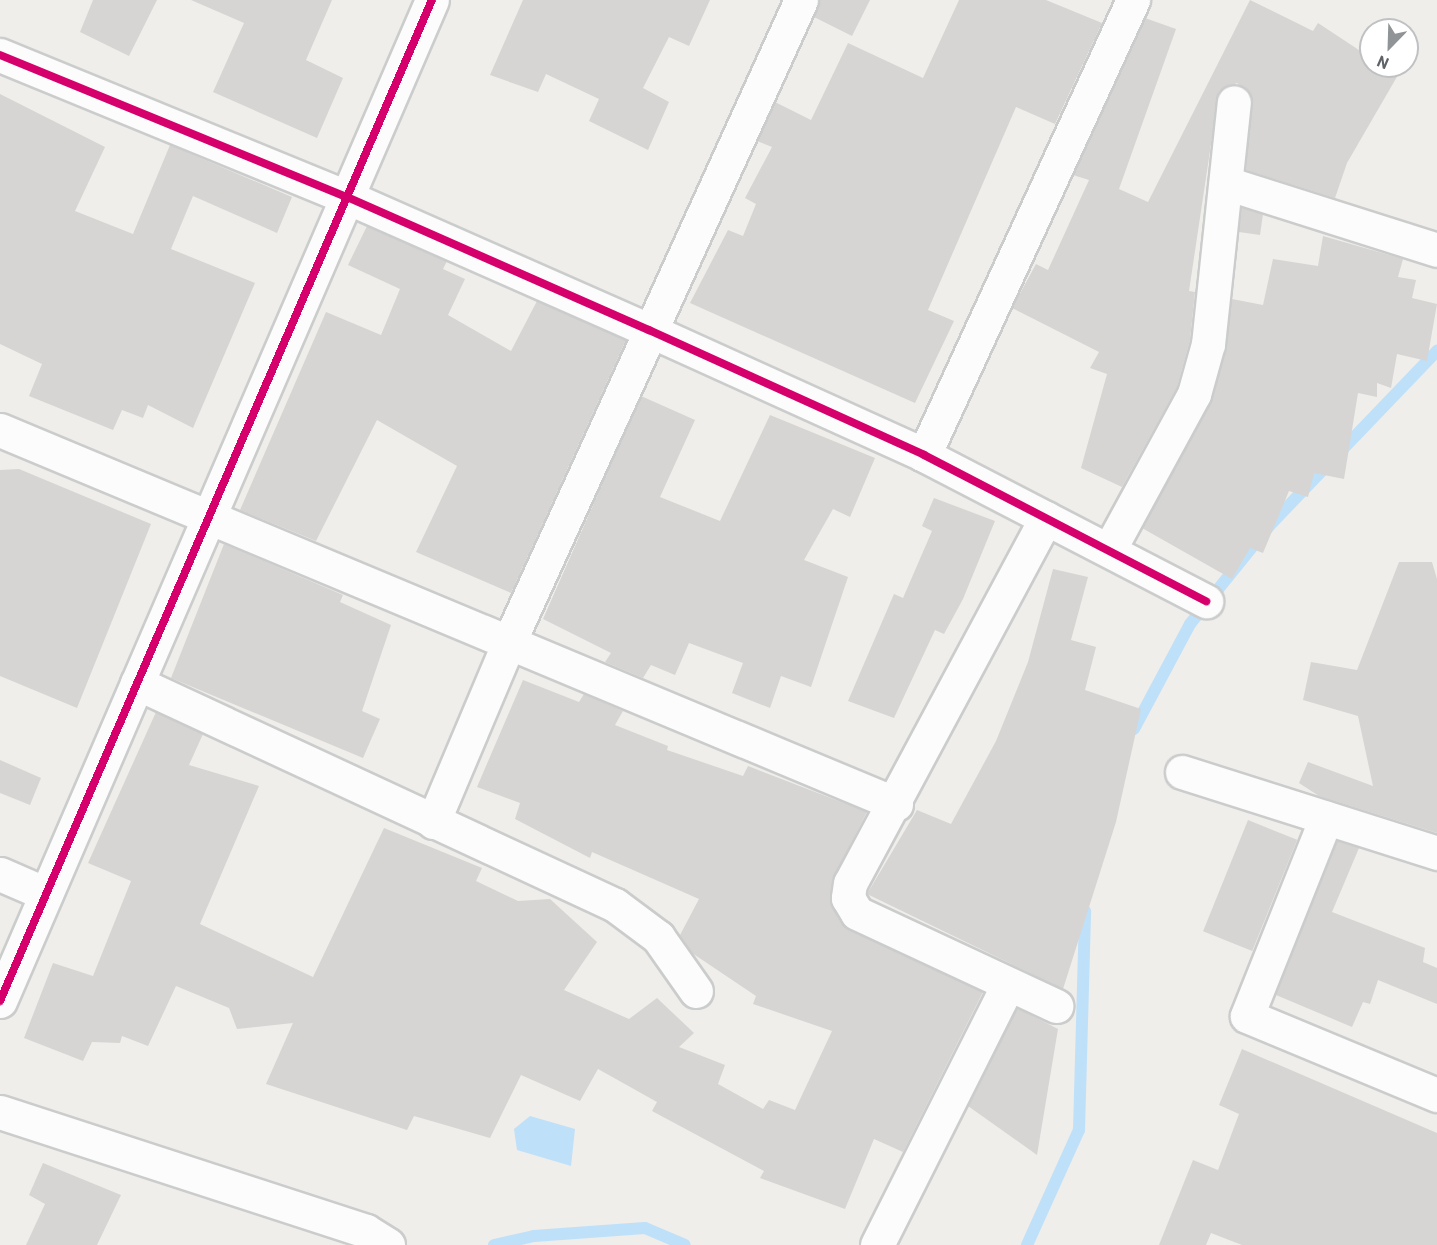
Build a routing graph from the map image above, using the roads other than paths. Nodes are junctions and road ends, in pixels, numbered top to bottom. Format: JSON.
{"nodes":[{"id":1,"x":432,"y":0,"type":"edge"},
{"id":2,"x":801,"y":0,"type":"edge"},
{"id":3,"x":1133,"y":0,"type":"edge"},
{"id":4,"x":0,"y":55,"type":"edge"},
{"id":5,"x":1234,"y":102,"type":"dead end"},
{"id":6,"x":1226,"y":183,"type":"junction"},
{"id":7,"x":347,"y":197,"type":"junction"},
{"id":8,"x":1437,"y":250,"type":"edge"},
{"id":9,"x":649,"y":330,"type":"junction"},
{"id":10,"x":0,"y":430,"type":"edge"},
{"id":11,"x":924,"y":456,"type":"junction"},
{"id":12,"x":208,"y":517,"type":"junction"},
{"id":13,"x":1046,"y":518,"type":"junction"},
{"id":14,"x":1109,"y":550,"type":"junction"},
{"id":15,"x":1206,"y":601,"type":"dead end"},
{"id":16,"x":509,"y":642,"type":"junction"},
{"id":17,"x":137,"y":683,"type":"junction"},
{"id":18,"x":1182,"y":772,"type":"dead end"},
{"id":19,"x":896,"y":804,"type":"junction"},
{"id":20,"x":1326,"y":818,"type":"junction"},
{"id":21,"x":433,"y":822,"type":"junction"},
{"id":22,"x":1437,"y":854,"type":"edge"},
{"id":23,"x":0,"y":874,"type":"edge"},
{"id":24,"x":46,"y":894,"type":"junction"},
{"id":25,"x":1008,"y":984,"type":"junction"},
{"id":26,"x":696,"y":991,"type":"dead end"},
{"id":27,"x":0,"y":1001,"type":"edge"},
{"id":28,"x":1056,"y":1006,"type":"dead end"},
{"id":29,"x":1437,"y":1095,"type":"edge"},
{"id":30,"x":0,"y":1113,"type":"edge"},
{"id":31,"x":388,"y":1245,"type":"edge"},
{"id":32,"x":877,"y":1245,"type":"edge"}],
"edges":[{"from":1,"to":7,"type":"street"},
{"from":2,"to":9,"type":"street"},
{"from":3,"to":11,"type":"street"},
{"from":4,"to":7,"type":"street"},
{"from":5,"to":6,"type":"street"},
{"from":6,"to":8,"type":"street"},
{"from":6,"to":14,"type":"street"},
{"from":7,"to":9,"type":"street"},
{"from":7,"to":12,"type":"street"},
{"from":9,"to":11,"type":"street"},
{"from":9,"to":16,"type":"street"},
{"from":10,"to":12,"type":"street"},
{"from":11,"to":13,"type":"street"},
{"from":12,"to":16,"type":"street"},
{"from":12,"to":17,"type":"street"},
{"from":13,"to":14,"type":"street"},
{"from":13,"to":19,"type":"street"},
{"from":14,"to":15,"type":"street"},
{"from":16,"to":19,"type":"street"},
{"from":16,"to":21,"type":"street"},
{"from":17,"to":21,"type":"street"},
{"from":17,"to":24,"type":"street"},
{"from":18,"to":20,"type":"street"},
{"from":19,"to":25,"type":"street"},
{"from":20,"to":22,"type":"street"},
{"from":20,"to":29,"type":"street"},
{"from":21,"to":26,"type":"street"},
{"from":23,"to":24,"type":"street"},
{"from":24,"to":27,"type":"street"},
{"from":25,"to":28,"type":"street"},
{"from":25,"to":32,"type":"street"},
{"from":30,"to":31,"type":"street"}]}
